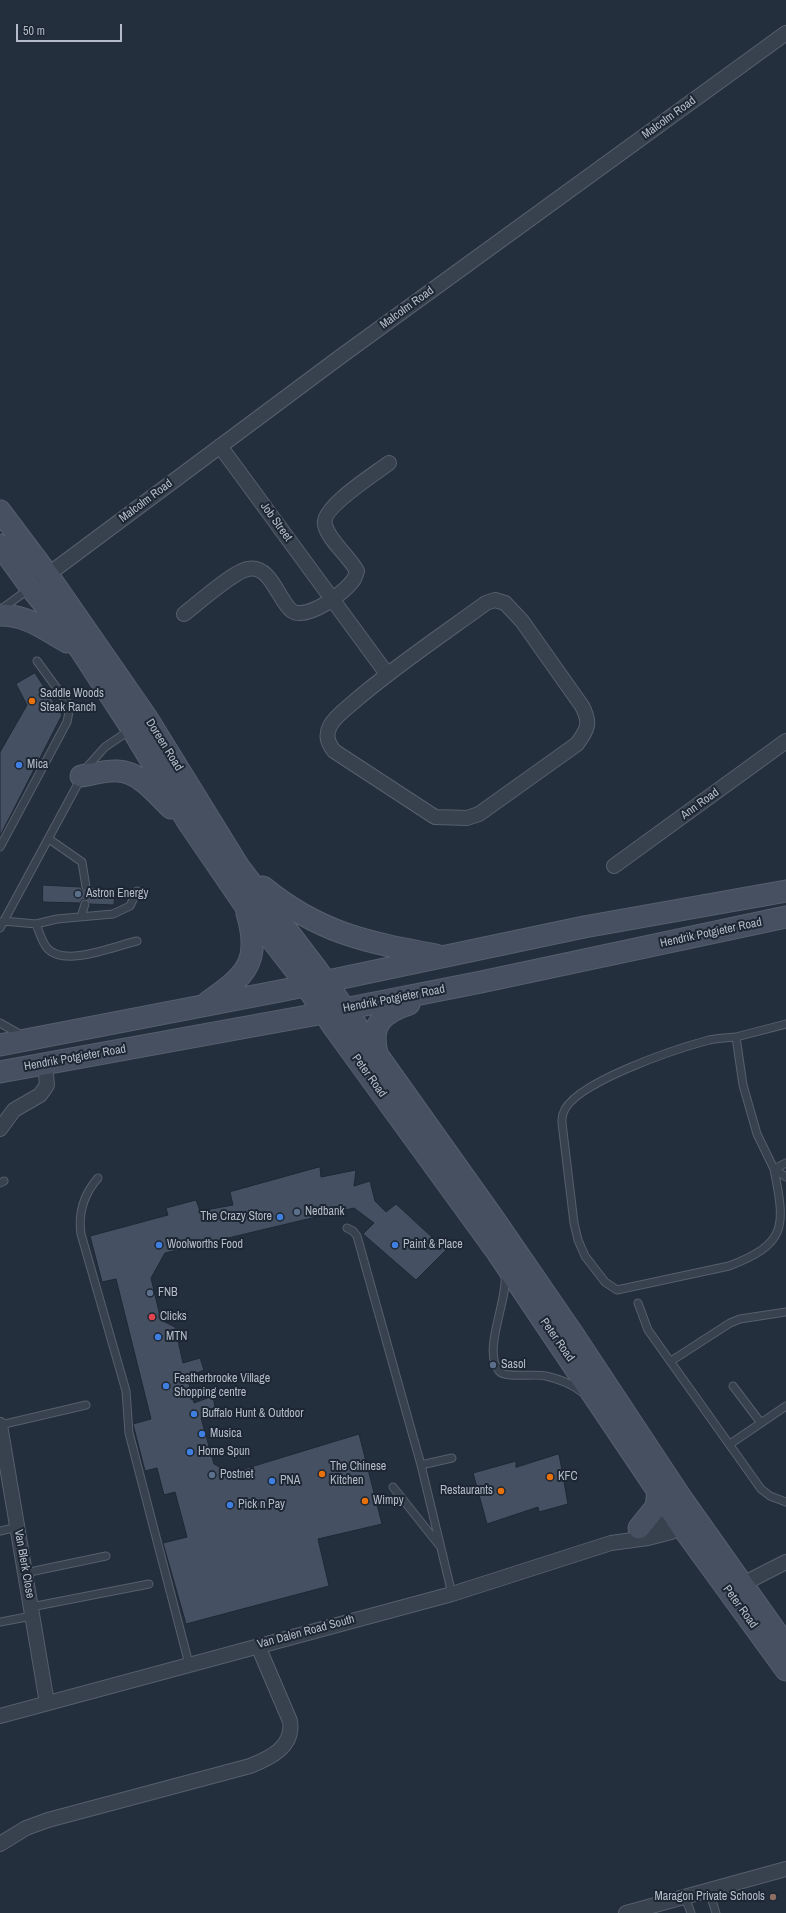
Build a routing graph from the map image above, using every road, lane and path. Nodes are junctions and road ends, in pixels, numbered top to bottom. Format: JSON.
{"nodes":[{"id":1,"x":786,"y":33,"type":"edge"},
{"id":2,"x":220,"y":446,"type":"junction"},
{"id":3,"x":389,"y":463,"type":"dead end"},
{"id":4,"x":0,"y":511,"type":"edge"},
{"id":5,"x":0,"y":545,"type":"edge"},
{"id":6,"x":48,"y":575,"type":"junction"},
{"id":7,"x":31,"y":588,"type":"junction"},
{"id":8,"x":331,"y":599,"type":"junction"},
{"id":9,"x":0,"y":610,"type":"edge"},
{"id":10,"x":0,"y":614,"type":"edge"},
{"id":11,"x":184,"y":614,"type":"dead end"},
{"id":12,"x":80,"y":649,"type":"junction"},
{"id":13,"x":37,"y":661,"type":"dead end"},
{"id":14,"x":387,"y":674,"type":"junction"},
{"id":15,"x":139,"y":723,"type":"junction"},
{"id":16,"x":786,"y":741,"type":"edge"},
{"id":17,"x":81,"y":776,"type":"junction"},
{"id":18,"x":188,"y":822,"type":"junction"},
{"id":19,"x":49,"y":838,"type":"junction"},
{"id":20,"x":0,"y":847,"type":"edge"},
{"id":21,"x":614,"y":866,"type":"dead end"},
{"id":22,"x":239,"y":867,"type":"junction"},
{"id":23,"x":86,"y":887,"type":"dead end"},
{"id":24,"x":137,"y":891,"type":"dead end"},
{"id":25,"x":786,"y":891,"type":"edge"},
{"id":26,"x":85,"y":904,"type":"dead end"},
{"id":27,"x":246,"y":907,"type":"junction"},
{"id":28,"x":786,"y":916,"type":"edge"},
{"id":29,"x":81,"y":917,"type":"junction"},
{"id":30,"x":4,"y":921,"type":"junction"},
{"id":31,"x":36,"y":924,"type":"junction"},
{"id":32,"x":0,"y":928,"type":"edge"},
{"id":33,"x":137,"y":940,"type":"dead end"},
{"id":34,"x":445,"y":956,"type":"junction"},
{"id":35,"x":481,"y":982,"type":"junction"},
{"id":36,"x":315,"y":984,"type":"junction"},
{"id":37,"x":203,"y":1006,"type":"junction"},
{"id":38,"x":334,"y":1011,"type":"junction"},
{"id":39,"x":0,"y":1023,"type":"edge"},
{"id":40,"x":786,"y":1024,"type":"edge"},
{"id":41,"x":736,"y":1037,"type":"junction"},
{"id":42,"x":30,"y":1040,"type":"junction"},
{"id":43,"x":0,"y":1045,"type":"edge"},
{"id":44,"x":378,"y":1058,"type":"junction"},
{"id":45,"x":45,"y":1063,"type":"junction"},
{"id":46,"x":0,"y":1072,"type":"edge"},
{"id":47,"x":0,"y":1129,"type":"edge"},
{"id":48,"x":786,"y":1163,"type":"edge"},
{"id":49,"x":774,"y":1169,"type":"junction"},
{"id":50,"x":786,"y":1177,"type":"edge"},
{"id":51,"x":98,"y":1178,"type":"dead end"},
{"id":52,"x":347,"y":1228,"type":"dead end"},
{"id":53,"x":504,"y":1262,"type":"junction"},
{"id":54,"x":638,"y":1303,"type":"dead end"},
{"id":55,"x":786,"y":1312,"type":"edge"},
{"id":56,"x":671,"y":1361,"type":"junction"},
{"id":57,"x":733,"y":1386,"type":"dead end"},
{"id":58,"x":86,"y":1405,"type":"dead end"},
{"id":59,"x":786,"y":1406,"type":"edge"},
{"id":60,"x":611,"y":1420,"type":"junction"},
{"id":61,"x":761,"y":1423,"type":"junction"},
{"id":62,"x":0,"y":1425,"type":"edge"},
{"id":63,"x":730,"y":1444,"type":"junction"},
{"id":64,"x":452,"y":1458,"type":"dead end"},
{"id":65,"x":421,"y":1465,"type":"junction"},
{"id":66,"x":393,"y":1487,"type":"dead end"},
{"id":67,"x":658,"y":1491,"type":"junction"},
{"id":68,"x":786,"y":1502,"type":"edge"},
{"id":69,"x":685,"y":1517,"type":"junction"},
{"id":70,"x":17,"y":1527,"type":"junction"},
{"id":71,"x":639,"y":1528,"type":"junction"},
{"id":72,"x":0,"y":1531,"type":"edge"},
{"id":73,"x":611,"y":1543,"type":"junction"},
{"id":74,"x":441,"y":1547,"type":"junction"},
{"id":75,"x":106,"y":1556,"type":"dead end"},
{"id":76,"x":786,"y":1562,"type":"edge"},
{"id":77,"x":25,"y":1573,"type":"junction"},
{"id":78,"x":149,"y":1584,"type":"dead end"},
{"id":79,"x":735,"y":1588,"type":"junction"},
{"id":80,"x":452,"y":1594,"type":"junction"},
{"id":81,"x":32,"y":1611,"type":"junction"},
{"id":82,"x":0,"y":1622,"type":"edge"},
{"id":83,"x":258,"y":1646,"type":"junction"},
{"id":84,"x":786,"y":1646,"type":"edge"},
{"id":85,"x":189,"y":1664,"type":"junction"},
{"id":86,"x":786,"y":1670,"type":"edge"},
{"id":87,"x":48,"y":1703,"type":"junction"},
{"id":88,"x":0,"y":1716,"type":"edge"},
{"id":89,"x":0,"y":1844,"type":"edge"},
{"id":90,"x":786,"y":1869,"type":"edge"},
{"id":91,"x":709,"y":1891,"type":"junction"},
{"id":92,"x":685,"y":1897,"type":"junction"},
{"id":93,"x":626,"y":1913,"type":"edge"},
{"id":94,"x":691,"y":1913,"type":"edge"},
{"id":95,"x":716,"y":1913,"type":"edge"}],
"edges":[{"from":1,"to":2,"type":"street","name":"Malcolm Road"},
{"from":2,"to":6,"type":"street","name":"Malcolm Road"},
{"from":2,"to":8,"type":"street","name":"Job Street"},
{"from":3,"to":8,"type":"street"},
{"from":4,"to":6,"type":"main road","name":"Doreen Road"},
{"from":5,"to":7,"type":"main road","name":"Doreen Road"},
{"from":6,"to":7,"type":"street","name":"Malcolm Road"},
{"from":6,"to":15,"type":"main road","name":"Doreen Road"},
{"from":7,"to":9,"type":"lane"},
{"from":7,"to":12,"type":"main road","name":"Doreen Road"},
{"from":8,"to":11,"type":"street"},
{"from":8,"to":14,"type":"street","name":"Job Street"},
{"from":10,"to":12,"type":"main road"},
{"from":12,"to":15,"type":"main road","name":"Doreen Road"},
{"from":13,"to":20,"type":"lane"},
{"from":14,"to":14,"type":"street"},
{"from":15,"to":17,"type":"lane"},
{"from":15,"to":18,"type":"main road","name":"Doreen Road"},
{"from":15,"to":22,"type":"main road","name":"Doreen Road"},
{"from":16,"to":21,"type":"street","name":"Ann Road"},
{"from":17,"to":18,"type":"main road"},
{"from":17,"to":19,"type":"lane"},
{"from":18,"to":27,"type":"main road","name":"Doreen Road"},
{"from":19,"to":23,"type":"lane"},
{"from":19,"to":30,"type":"lane"},
{"from":22,"to":34,"type":"main road"},
{"from":22,"to":36,"type":"main road","name":"Doreen Road"},
{"from":24,"to":29,"type":"lane"},
{"from":25,"to":34,"type":"main road"},
{"from":26,"to":29,"type":"lane"},
{"from":27,"to":36,"type":"main road","name":"Doreen Road"},
{"from":27,"to":37,"type":"main road"},
{"from":28,"to":35,"type":"main road","name":"Hendrik Potgieter Road"},
{"from":29,"to":31,"type":"lane"},
{"from":30,"to":31,"type":"lane"},
{"from":30,"to":32,"type":"lane"},
{"from":31,"to":33,"type":"lane"},
{"from":34,"to":36,"type":"main road"},
{"from":35,"to":38,"type":"main road","name":"Hendrik Potgieter Road"},
{"from":35,"to":44,"type":"main road"},
{"from":36,"to":37,"type":"main road"},
{"from":36,"to":38,"type":"main road"},
{"from":37,"to":42,"type":"main road"},
{"from":38,"to":44,"type":"main road","name":"Peter Road"},
{"from":38,"to":45,"type":"main road","name":"Hendrik Potgieter Road"},
{"from":38,"to":53,"type":"main road","name":"Peter Road"},
{"from":39,"to":42,"type":"lane"},
{"from":40,"to":41,"type":"lane"},
{"from":41,"to":49,"type":"lane"},
{"from":41,"to":49,"type":"lane"},
{"from":42,"to":43,"type":"main road"},
{"from":44,"to":69,"type":"main road","name":"Peter Road"},
{"from":45,"to":46,"type":"main road","name":"Hendrik Potgieter Road"},
{"from":45,"to":47,"type":"street"},
{"from":48,"to":49,"type":"lane"},
{"from":49,"to":50,"type":"lane"},
{"from":51,"to":85,"type":"lane"},
{"from":52,"to":65,"type":"lane"},
{"from":53,"to":60,"type":"main road","name":"Peter Road"},
{"from":53,"to":60,"type":"lane"},
{"from":54,"to":56,"type":"lane"},
{"from":55,"to":56,"type":"lane"},
{"from":56,"to":63,"type":"lane"},
{"from":57,"to":61,"type":"lane"},
{"from":58,"to":62,"type":"lane"},
{"from":59,"to":61,"type":"lane"},
{"from":60,"to":67,"type":"main road","name":"Peter Road"},
{"from":61,"to":63,"type":"lane"},
{"from":62,"to":70,"type":"street","name":"Van Blerk Close"},
{"from":63,"to":68,"type":"lane"},
{"from":64,"to":65,"type":"lane"},
{"from":65,"to":74,"type":"lane"},
{"from":66,"to":74,"type":"lane"},
{"from":67,"to":69,"type":"main road","name":"Peter Road"},
{"from":67,"to":71,"type":"main road"},
{"from":69,"to":71,"type":"street","name":"Van Dalen Road South"},
{"from":69,"to":73,"type":"street","name":"Van Dalen Road South"},
{"from":69,"to":79,"type":"main road","name":"Peter Road"},
{"from":70,"to":72,"type":"lane"},
{"from":70,"to":77,"type":"street","name":"Van Blerk Close"},
{"from":71,"to":73,"type":"street","name":"Van Dalen Road South"},
{"from":73,"to":80,"type":"street","name":"Van Dalen Road South"},
{"from":74,"to":80,"type":"lane"},
{"from":75,"to":77,"type":"lane"},
{"from":76,"to":79,"type":"street"},
{"from":77,"to":81,"type":"street","name":"Van Blerk Close"},
{"from":78,"to":81,"type":"lane"},
{"from":79,"to":84,"type":"main road","name":"Peter Road"},
{"from":79,"to":86,"type":"main road","name":"Peter Road"},
{"from":80,"to":83,"type":"street","name":"Van Dalen Road South"},
{"from":81,"to":82,"type":"lane"},
{"from":81,"to":87,"type":"street","name":"Van Blerk Close"},
{"from":83,"to":85,"type":"street","name":"Van Dalen Road South"},
{"from":83,"to":89,"type":"street"},
{"from":85,"to":87,"type":"street","name":"Van Dalen Road South"},
{"from":87,"to":88,"type":"street","name":"Van Dalen Road South"},
{"from":90,"to":91,"type":"street"},
{"from":91,"to":92,"type":"street"},
{"from":91,"to":95,"type":"lane"},
{"from":92,"to":93,"type":"street"},
{"from":92,"to":94,"type":"lane"}]}
